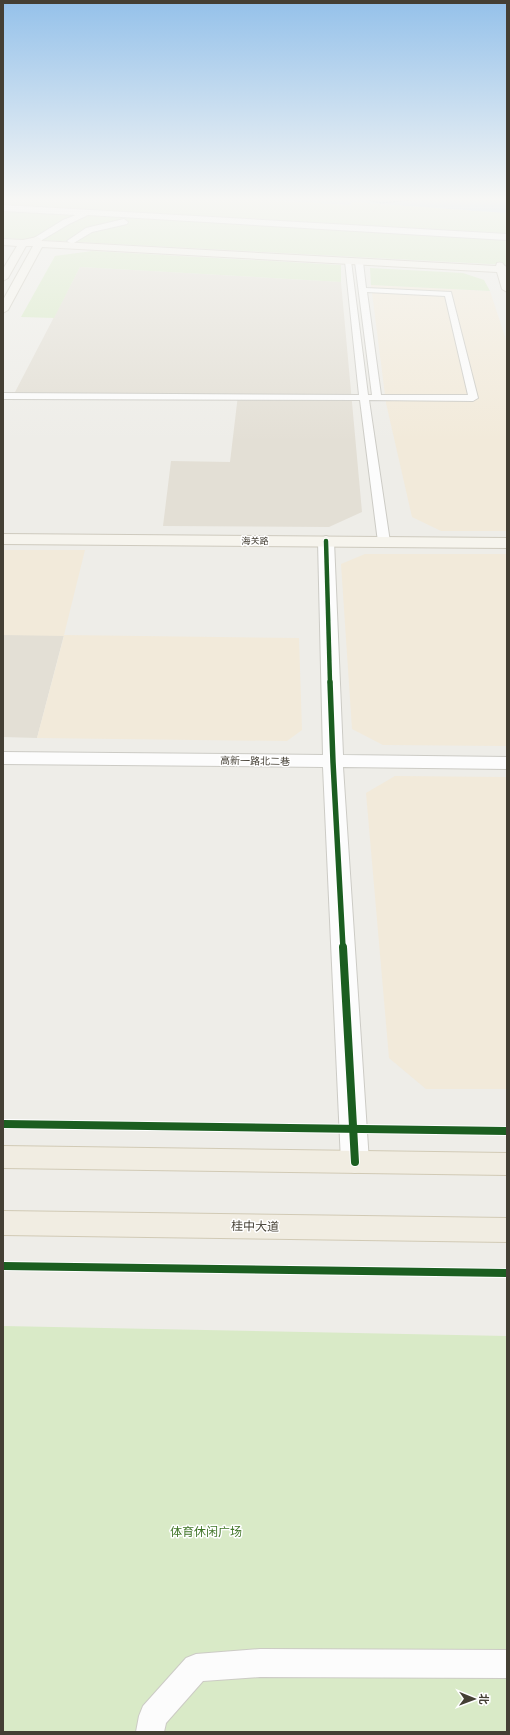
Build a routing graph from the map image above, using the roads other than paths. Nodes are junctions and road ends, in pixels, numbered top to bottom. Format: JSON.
{"nodes":[{"id":1,"x":18,"y":281,"type":"edge"},
{"id":2,"x":350,"y":281,"type":"edge"},
{"id":3,"x":362,"y":281,"type":"edge"},
{"id":4,"x":363,"y":290,"type":"junction"},
{"id":5,"x":4,"y":308,"type":"edge"},
{"id":6,"x":3,"y":396,"type":"edge"},
{"id":7,"x":377,"y":398,"type":"junction"},
{"id":8,"x":364,"y":399,"type":"junction"},
{"id":9,"x":3,"y":539,"type":"edge"},
{"id":10,"x":326,"y":541,"type":"junction"},
{"id":11,"x":384,"y":542,"type":"junction"},
{"id":12,"x":507,"y":543,"type":"edge"},
{"id":13,"x":3,"y":758,"type":"edge"},
{"id":14,"x":333,"y":762,"type":"junction"},
{"id":15,"x":507,"y":763,"type":"edge"},
{"id":16,"x":3,"y":1157,"type":"edge"},
{"id":17,"x":355,"y":1162,"type":"junction"},
{"id":18,"x":507,"y":1164,"type":"edge"},
{"id":19,"x":3,"y":1223,"type":"edge"},
{"id":20,"x":507,"y":1230,"type":"edge"},
{"id":21,"x":507,"y":1664,"type":"edge"},
{"id":22,"x":150,"y":1732,"type":"edge"}],
"edges":[{"from":1,"to":5,"type":"main road"},
{"from":2,"to":8,"type":"lane"},
{"from":3,"to":4,"type":"lane"},
{"from":4,"to":7,"type":"lane"},
{"from":4,"to":7,"type":"lane"},
{"from":6,"to":8,"type":"lane"},
{"from":7,"to":8,"type":"lane"},
{"from":8,"to":11,"type":"lane"},
{"from":9,"to":10,"type":"main road","name":"海关路"},
{"from":10,"to":11,"type":"main road","name":"海关路"},
{"from":10,"to":14,"type":"street"},
{"from":11,"to":12,"type":"main road","name":"海关路"},
{"from":13,"to":14,"type":"street","name":"高新一路北二巷"},
{"from":14,"to":15,"type":"street","name":"高新一路北二巷"},
{"from":14,"to":17,"type":"street"},
{"from":16,"to":17,"type":"main road"},
{"from":17,"to":18,"type":"main road"},
{"from":19,"to":20,"type":"main road","name":"桂中大道"},
{"from":21,"to":22,"type":"lane"}]}
